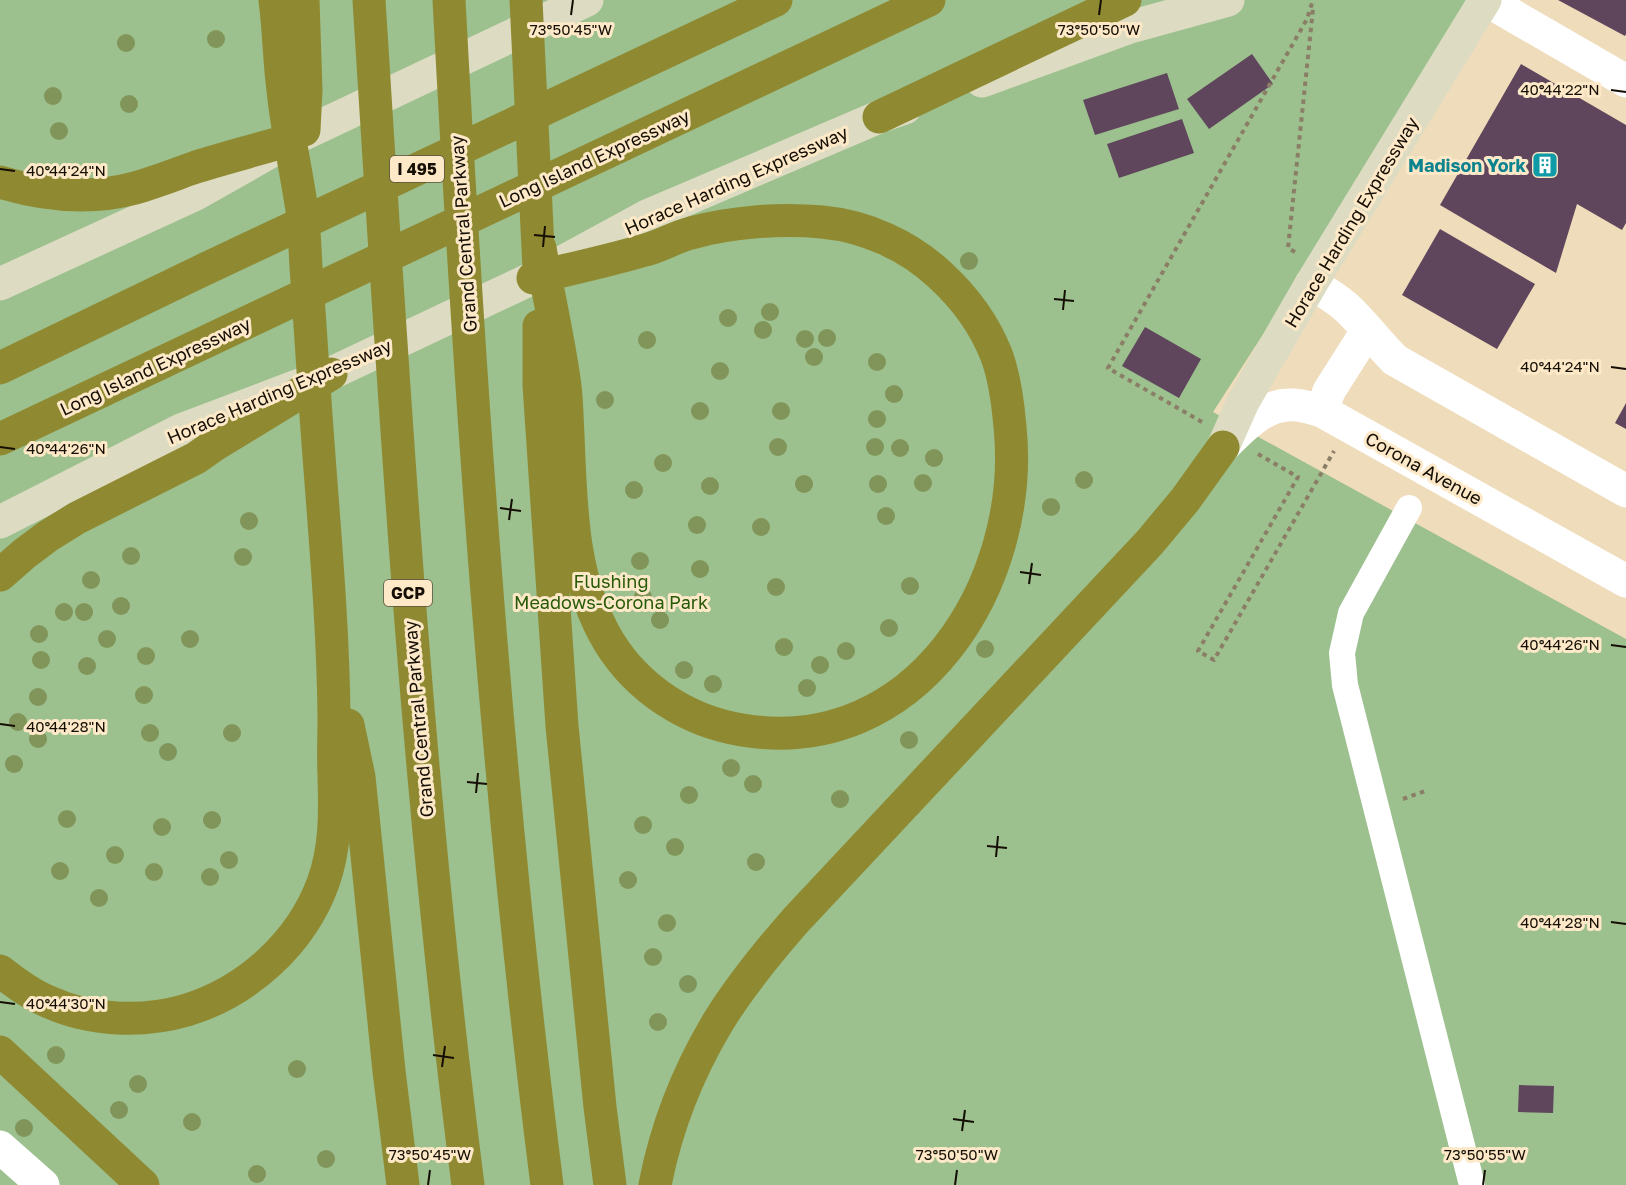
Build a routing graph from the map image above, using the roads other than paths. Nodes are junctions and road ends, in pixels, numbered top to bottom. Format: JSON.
{"nodes":[{"id":1,"x":275,"y":0,"type":"edge"},
{"id":2,"x":303,"y":0,"type":"edge"},
{"id":3,"x":369,"y":0,"type":"edge"},
{"id":4,"x":449,"y":0,"type":"edge"},
{"id":5,"x":526,"y":0,"type":"edge"},
{"id":6,"x":587,"y":0,"type":"edge"},
{"id":7,"x":776,"y":0,"type":"edge"},
{"id":8,"x":929,"y":0,"type":"edge"},
{"id":9,"x":1125,"y":0,"type":"edge"},
{"id":10,"x":1228,"y":0,"type":"edge"},
{"id":11,"x":1485,"y":0,"type":"edge"},
{"id":12,"x":1626,"y":81,"type":"edge"},
{"id":13,"x":879,"y":117,"type":"junction"},
{"id":14,"x":293,"y":139,"type":"joint"},
{"id":15,"x":195,"y":181,"type":"junction"},
{"id":16,"x":0,"y":182,"type":"edge"},
{"id":17,"x":302,"y":213,"type":"junction"},
{"id":18,"x":536,"y":263,"type":"junction"},
{"id":19,"x":0,"y":284,"type":"edge"},
{"id":20,"x":1311,"y":284,"type":"junction"},
{"id":21,"x":1367,"y":331,"type":"junction"},
{"id":22,"x":0,"y":368,"type":"edge"},
{"id":23,"x":334,"y":372,"type":"joint"},
{"id":24,"x":1322,"y":411,"type":"junction"},
{"id":25,"x":212,"y":432,"type":"junction"},
{"id":26,"x":1215,"y":436,"type":"junction"},
{"id":27,"x":0,"y":439,"type":"edge"},
{"id":28,"x":1626,"y":491,"type":"edge"},
{"id":29,"x":1408,"y":508,"type":"dead end"},
{"id":30,"x":0,"y":522,"type":"edge"},
{"id":31,"x":0,"y":575,"type":"edge"},
{"id":32,"x":1626,"y":581,"type":"edge"},
{"id":33,"x":333,"y":656,"type":"junction"},
{"id":34,"x":0,"y":971,"type":"edge"},
{"id":35,"x":0,"y":1052,"type":"edge"},
{"id":36,"x":0,"y":1146,"type":"edge"},
{"id":37,"x":43,"y":1185,"type":"edge"},
{"id":38,"x":143,"y":1185,"type":"edge"},
{"id":39,"x":403,"y":1185,"type":"edge"},
{"id":40,"x":468,"y":1185,"type":"edge"},
{"id":41,"x":547,"y":1185,"type":"edge"},
{"id":42,"x":610,"y":1185,"type":"edge"},
{"id":43,"x":655,"y":1185,"type":"edge"},
{"id":44,"x":1472,"y":1185,"type":"edge"}],
"edges":[{"from":1,"to":17,"type":"highway"},
{"from":2,"to":17,"type":"highway"},
{"from":3,"to":40,"type":"highway","name":"Grand Central Parkway","number":"GCP"},
{"from":4,"to":41,"type":"highway","name":"Grand Central Parkway"},
{"from":5,"to":18,"type":"highway"},
{"from":6,"to":14,"type":"main road"},
{"from":7,"to":22,"type":"highway","number":"I 495"},
{"from":8,"to":27,"type":"highway","name":"Long Island Expressway"},
{"from":9,"to":13,"type":"highway"},
{"from":10,"to":13,"type":"main road","name":"Horace Harding Expressway"},
{"from":11,"to":12,"type":"street"},
{"from":11,"to":20,"type":"main road","name":"Horace Harding Expressway"},
{"from":13,"to":18,"type":"main road","name":"Horace Harding Expressway"},
{"from":14,"to":15,"type":"highway"},
{"from":15,"to":16,"type":"highway"},
{"from":15,"to":19,"type":"main road"},
{"from":17,"to":33,"type":"highway"},
{"from":18,"to":18,"type":"highway"},
{"from":18,"to":23,"type":"main road","name":"Horace Harding Expressway"},
{"from":18,"to":42,"type":"highway"},
{"from":20,"to":21,"type":"street"},
{"from":20,"to":26,"type":"main road","name":"Horace Harding Expressway"},
{"from":21,"to":24,"type":"street"},
{"from":21,"to":28,"type":"street"},
{"from":23,"to":25,"type":"highway"},
{"from":24,"to":26,"type":"street","name":"Corona Avenue"},
{"from":24,"to":32,"type":"street","name":"Corona Avenue"},
{"from":25,"to":30,"type":"main road","name":"Horace Harding Expressway"},
{"from":25,"to":31,"type":"highway"},
{"from":26,"to":43,"type":"highway"},
{"from":29,"to":44,"type":"street"},
{"from":33,"to":34,"type":"highway"},
{"from":33,"to":39,"type":"highway"},
{"from":35,"to":38,"type":"highway"},
{"from":36,"to":37,"type":"street"}]}
